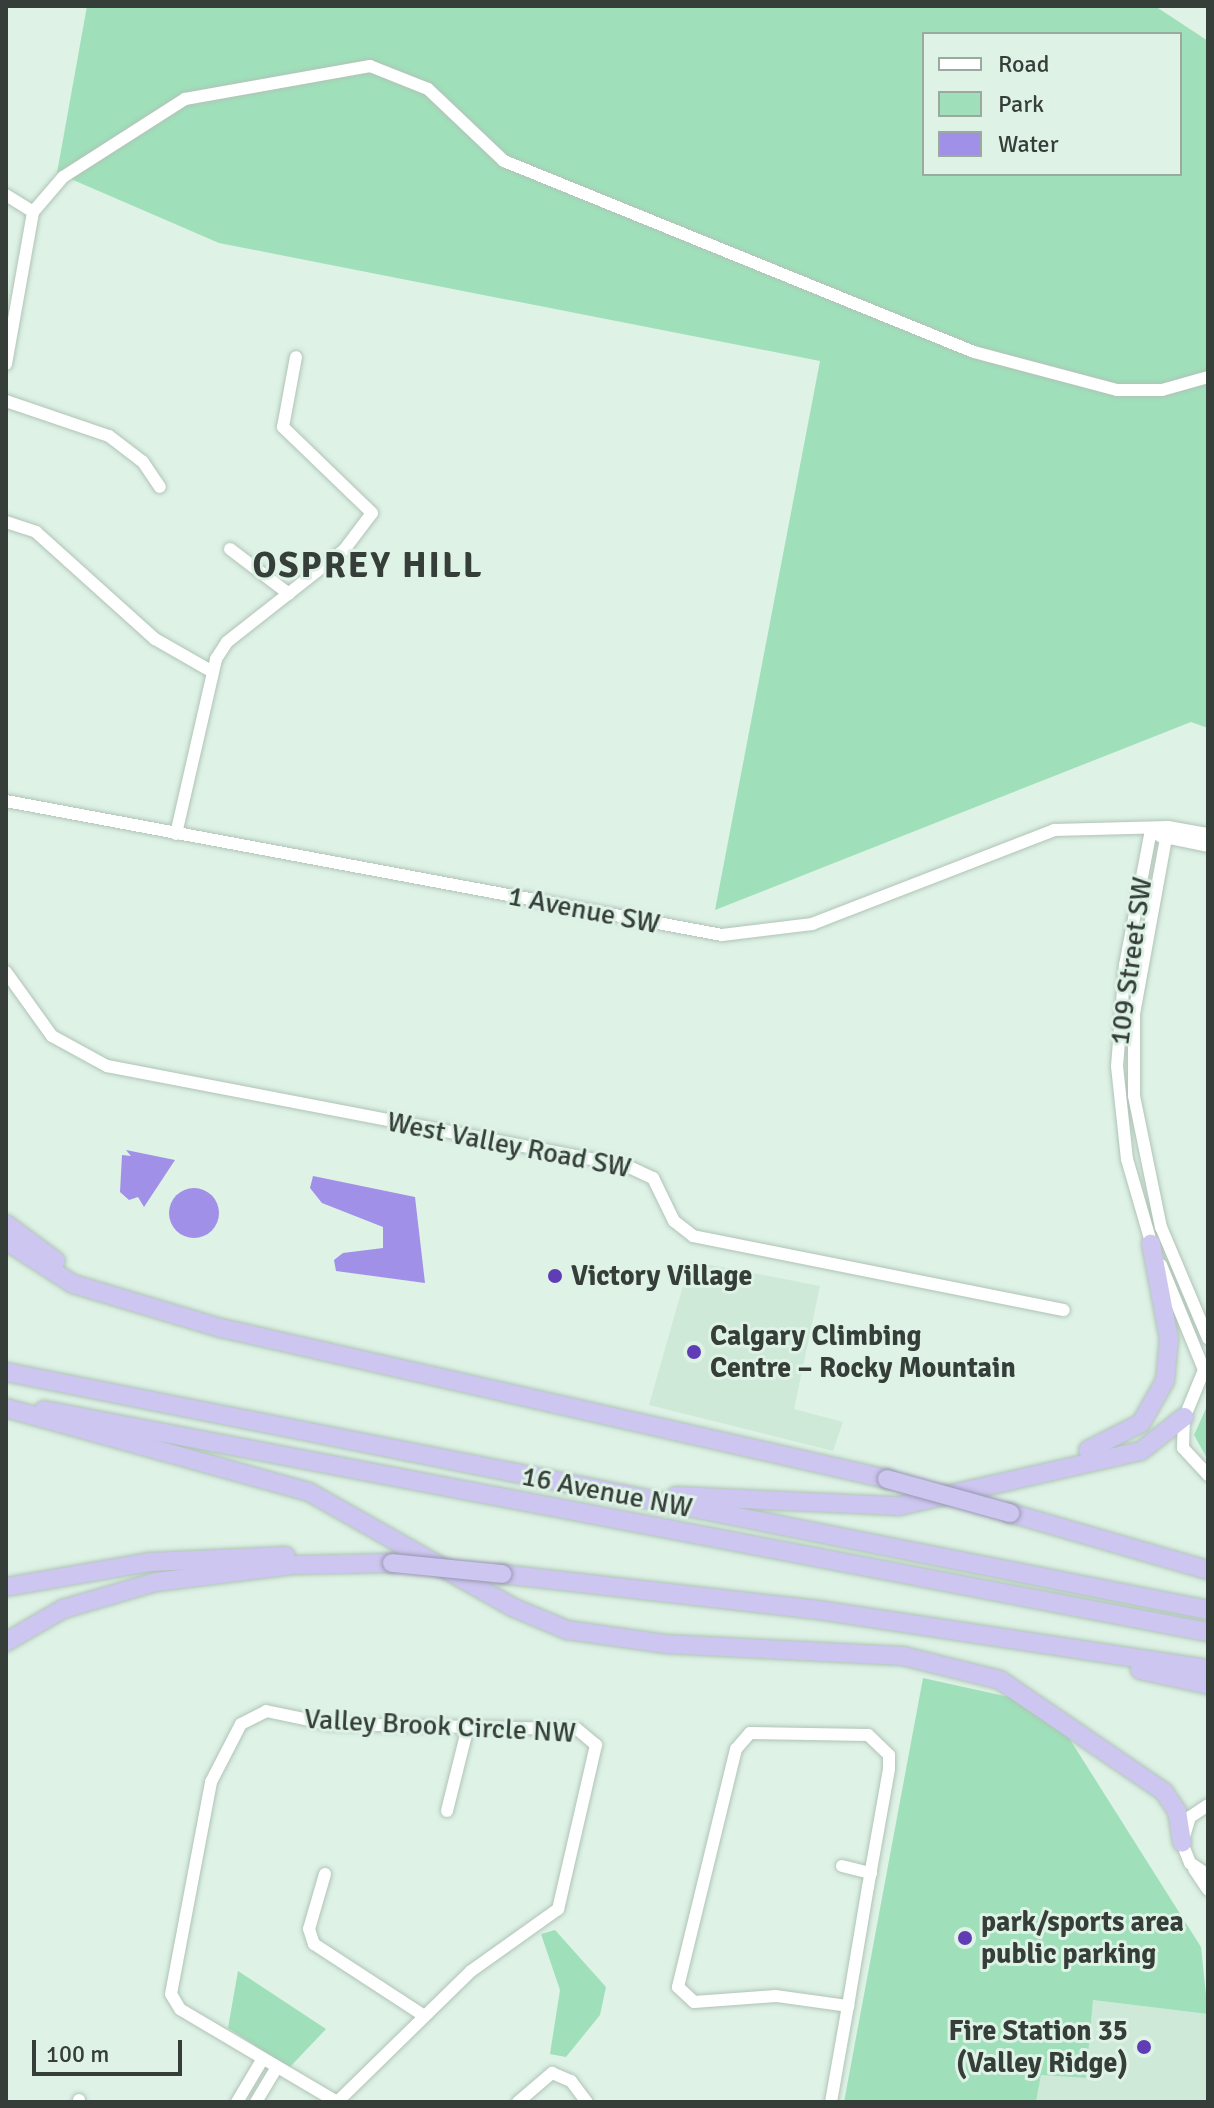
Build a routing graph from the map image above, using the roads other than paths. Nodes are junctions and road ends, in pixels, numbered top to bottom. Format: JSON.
{"nodes":[{"id":1,"x":6,"y":195,"type":"edge"},
{"id":2,"x":33,"y":212,"type":"junction"},
{"id":3,"x":296,"y":357,"type":"dead end"},
{"id":4,"x":6,"y":364,"type":"edge"},
{"id":5,"x":1208,"y":377,"type":"edge"},
{"id":6,"x":6,"y":401,"type":"edge"},
{"id":7,"x":160,"y":487,"type":"dead end"},
{"id":8,"x":6,"y":522,"type":"edge"},
{"id":9,"x":230,"y":549,"type":"dead end"},
{"id":10,"x":289,"y":594,"type":"junction"},
{"id":11,"x":211,"y":671,"type":"junction"},
{"id":12,"x":6,"y":801,"type":"edge"},
{"id":13,"x":1151,"y":830,"type":"junction"},
{"id":14,"x":1167,"y":833,"type":"junction"},
{"id":15,"x":176,"y":834,"type":"junction"},
{"id":16,"x":1208,"y":834,"type":"edge"},
{"id":17,"x":1208,"y":846,"type":"edge"},
{"id":18,"x":6,"y":972,"type":"edge"},
{"id":19,"x":6,"y":1224,"type":"edge"},
{"id":20,"x":6,"y":1241,"type":"edge"},
{"id":21,"x":1151,"y":1244,"type":"junction"},
{"id":22,"x":120,"y":1300,"type":"junction"},
{"id":23,"x":1064,"y":1310,"type":"dead end"},
{"id":24,"x":1208,"y":1338,"type":"edge"},
{"id":25,"x":6,"y":1372,"type":"edge"},
{"id":26,"x":1208,"y":1393,"type":"edge"},
{"id":27,"x":6,"y":1405,"type":"edge"},
{"id":28,"x":1186,"y":1413,"type":"junction"},
{"id":29,"x":1196,"y":1467,"type":"junction"},
{"id":30,"x":1038,"y":1474,"type":"junction"},
{"id":31,"x":1208,"y":1475,"type":"edge"},
{"id":32,"x":1208,"y":1487,"type":"edge"},
{"id":33,"x":613,"y":1492,"type":"junction"},
{"id":34,"x":1200,"y":1562,"type":"edge"},
{"id":35,"x":392,"y":1563,"type":"junction"},
{"id":36,"x":6,"y":1587,"type":"edge"},
{"id":37,"x":1208,"y":1610,"type":"edge"},
{"id":38,"x":1208,"y":1632,"type":"edge"},
{"id":39,"x":6,"y":1642,"type":"edge"},
{"id":40,"x":1208,"y":1669,"type":"edge"},
{"id":41,"x":1187,"y":1673,"type":"junction"},
{"id":42,"x":1208,"y":1685,"type":"edge"},
{"id":43,"x":468,"y":1727,"type":"junction"},
{"id":44,"x":1207,"y":1804,"type":"edge"},
{"id":45,"x":447,"y":1811,"type":"dead end"},
{"id":46,"x":1182,"y":1843,"type":"junction"},
{"id":47,"x":1190,"y":1863,"type":"junction"},
{"id":48,"x":842,"y":1866,"type":"dead end"},
{"id":49,"x":871,"y":1873,"type":"junction"},
{"id":50,"x":325,"y":1874,"type":"dead end"},
{"id":51,"x":1208,"y":1875,"type":"edge"},
{"id":52,"x":1208,"y":1890,"type":"edge"},
{"id":53,"x":848,"y":2006,"type":"junction"},
{"id":54,"x":423,"y":2015,"type":"junction"},
{"id":55,"x":262,"y":2060,"type":"junction"},
{"id":56,"x":276,"y":2069,"type":"junction"},
{"id":57,"x":237,"y":2102,"type":"edge"},
{"id":58,"x":256,"y":2102,"type":"edge"},
{"id":59,"x":518,"y":2102,"type":"edge"},
{"id":60,"x":587,"y":2102,"type":"edge"},
{"id":61,"x":831,"y":2102,"type":"edge"}],
"edges":[{"from":1,"to":2,"type":"street"},
{"from":2,"to":4,"type":"street"},
{"from":2,"to":5,"type":"street"},
{"from":3,"to":10,"type":"street"},
{"from":6,"to":7,"type":"street"},
{"from":8,"to":11,"type":"street"},
{"from":9,"to":10,"type":"street"},
{"from":10,"to":11,"type":"street"},
{"from":11,"to":15,"type":"street"},
{"from":12,"to":15,"type":"street","name":"1 Avenue SW"},
{"from":13,"to":14,"type":"street"},
{"from":13,"to":15,"type":"street","name":"1 Avenue SW"},
{"from":13,"to":21,"type":"street","name":"109 Street SW"},
{"from":14,"to":16,"type":"street"},
{"from":14,"to":17,"type":"street"},
{"from":14,"to":24,"type":"street","name":"109 Street SW"},
{"from":18,"to":23,"type":"street","name":"West Valley Road SW"},
{"from":19,"to":22,"type":"highway"},
{"from":20,"to":22,"type":"highway"},
{"from":21,"to":28,"type":"street","name":"109 Street SW"},
{"from":21,"to":30,"type":"highway"},
{"from":22,"to":34,"type":"highway","bridge":true},
{"from":25,"to":33,"type":"highway","name":"16 Avenue NW"},
{"from":26,"to":28,"type":"street"},
{"from":27,"to":38,"type":"highway","name":"16 Avenue NW"},
{"from":27,"to":46,"type":"highway"},
{"from":28,"to":29,"type":"street"},
{"from":28,"to":30,"type":"highway"},
{"from":29,"to":31,"type":"street"},
{"from":29,"to":32,"type":"street"},
{"from":30,"to":33,"type":"highway"},
{"from":33,"to":37,"type":"highway","name":"16 Avenue NW"},
{"from":35,"to":36,"type":"highway"},
{"from":35,"to":39,"type":"highway"},
{"from":35,"to":41,"type":"highway","bridge":true},
{"from":40,"to":41,"type":"highway"},
{"from":41,"to":42,"type":"highway"},
{"from":43,"to":45,"type":"street"},
{"from":43,"to":54,"type":"street","name":"Valley Brook Circle NW"},
{"from":43,"to":55,"type":"street","name":"Valley Brook Circle NW"},
{"from":44,"to":46,"type":"street"},
{"from":46,"to":47,"type":"street"},
{"from":47,"to":51,"type":"street"},
{"from":47,"to":52,"type":"street"},
{"from":48,"to":49,"type":"street"},
{"from":49,"to":53,"type":"street"},
{"from":49,"to":53,"type":"street"},
{"from":50,"to":54,"type":"street"},
{"from":53,"to":61,"type":"street"},
{"from":54,"to":56,"type":"street","name":"Valley Brook Circle NW"},
{"from":55,"to":56,"type":"street","name":"Valley Brook Circle NW"},
{"from":55,"to":57,"type":"street"},
{"from":56,"to":58,"type":"street"},
{"from":59,"to":60,"type":"street"}]}
